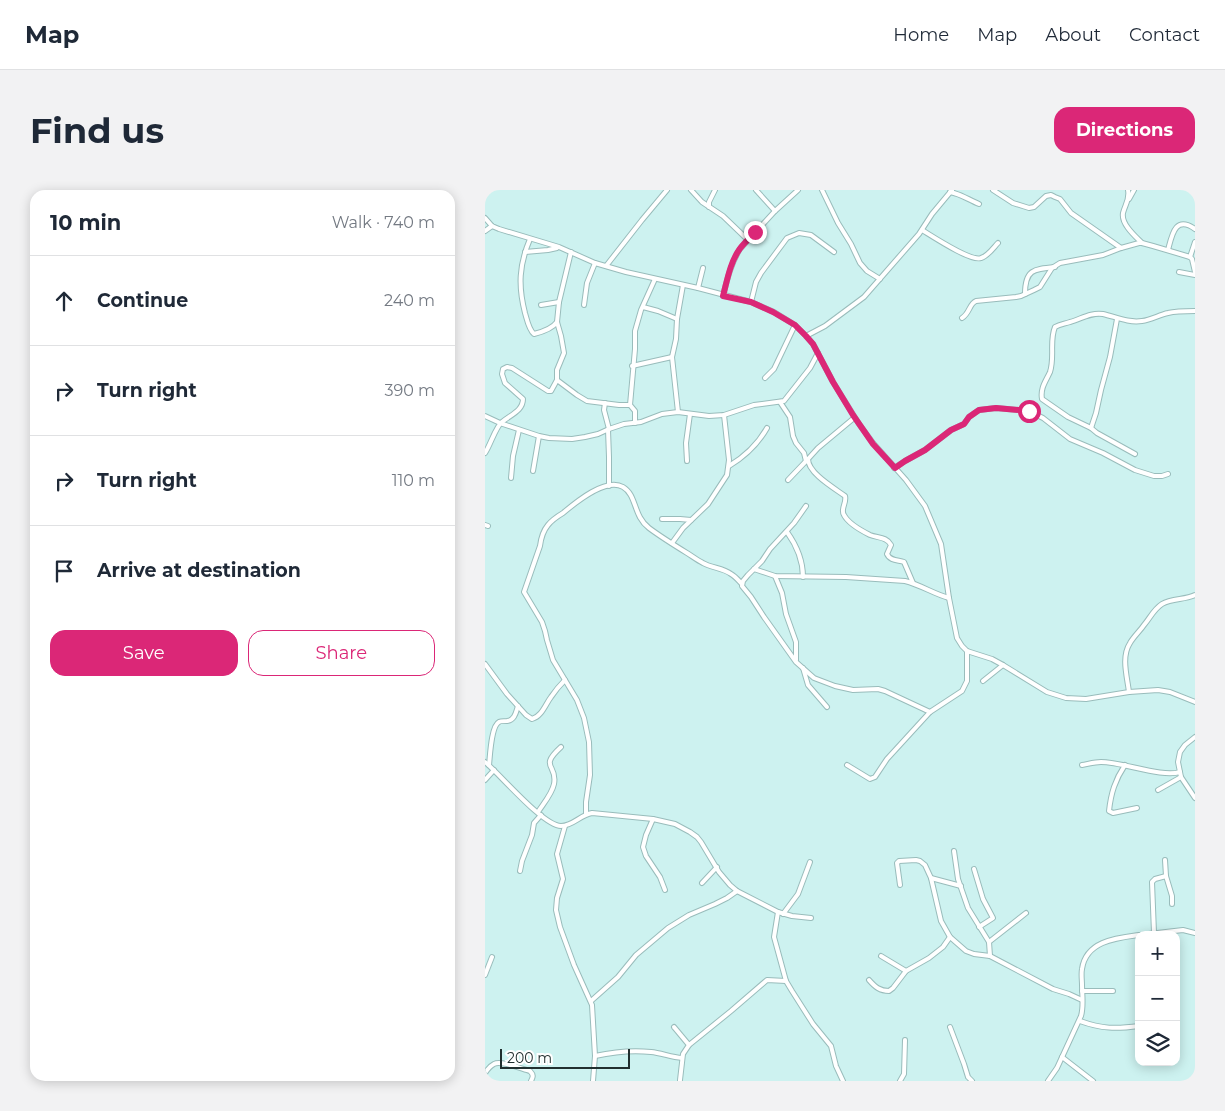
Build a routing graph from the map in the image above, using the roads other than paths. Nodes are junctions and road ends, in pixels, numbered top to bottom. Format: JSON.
{"nodes":[{"id":1,"x":667,"y":190,"type":"edge"},
{"id":2,"x":691,"y":190,"type":"edge"},
{"id":3,"x":715,"y":190,"type":"edge"},
{"id":4,"x":756,"y":190,"type":"edge"},
{"id":5,"x":799,"y":190,"type":"edge"},
{"id":6,"x":822,"y":190,"type":"edge"},
{"id":7,"x":993,"y":190,"type":"edge"},
{"id":8,"x":1128,"y":190,"type":"edge"},
{"id":9,"x":1134,"y":190,"type":"edge"},
{"id":10,"x":951,"y":191,"type":"edge"},
{"id":11,"x":1129,"y":199,"type":"junction"},
{"id":12,"x":979,"y":204,"type":"dead end"},
{"id":13,"x":709,"y":207,"type":"junction"},
{"id":14,"x":775,"y":210,"type":"junction"},
{"id":15,"x":485,"y":218,"type":"edge"},
{"id":16,"x":492,"y":226,"type":"junction"},
{"id":17,"x":1195,"y":229,"type":"edge"},
{"id":18,"x":923,"y":230,"type":"junction"},
{"id":19,"x":485,"y":232,"type":"edge"},
{"id":20,"x":530,"y":239,"type":"junction"},
{"id":21,"x":748,"y":240,"type":"junction"},
{"id":22,"x":999,"y":242,"type":"dead end"},
{"id":23,"x":1195,"y":242,"type":"edge"},
{"id":24,"x":1142,"y":243,"type":"junction"},
{"id":25,"x":559,"y":247,"type":"junction"},
{"id":26,"x":1121,"y":248,"type":"junction"},
{"id":27,"x":1169,"y":250,"type":"junction"},
{"id":28,"x":525,"y":252,"type":"junction"},
{"id":29,"x":571,"y":252,"type":"junction"},
{"id":30,"x":834,"y":252,"type":"dead end"},
{"id":31,"x":1192,"y":259,"type":"edge"},
{"id":32,"x":595,"y":263,"type":"junction"},
{"id":33,"x":606,"y":266,"type":"junction"},
{"id":34,"x":1055,"y":267,"type":"junction"},
{"id":35,"x":703,"y":268,"type":"dead end"},
{"id":36,"x":1179,"y":272,"type":"dead end"},
{"id":37,"x":1195,"y":274,"type":"edge"},
{"id":38,"x":655,"y":279,"type":"junction"},
{"id":39,"x":880,"y":280,"type":"junction"},
{"id":40,"x":683,"y":286,"type":"junction"},
{"id":41,"x":698,"y":288,"type":"junction"},
{"id":42,"x":1025,"y":294,"type":"junction"},
{"id":43,"x":723,"y":296,"type":"junction"},
{"id":44,"x":559,"y":302,"type":"junction"},
{"id":45,"x":751,"y":302,"type":"junction"},
{"id":46,"x":541,"y":305,"type":"dead end"},
{"id":47,"x":584,"y":305,"type":"dead end"},
{"id":48,"x":643,"y":307,"type":"junction"},
{"id":49,"x":1195,"y":310,"type":"edge"},
{"id":50,"x":962,"y":318,"type":"dead end"},
{"id":51,"x":677,"y":319,"type":"junction"},
{"id":52,"x":1117,"y":319,"type":"junction"},
{"id":53,"x":557,"y":322,"type":"junction"},
{"id":54,"x":795,"y":325,"type":"junction"},
{"id":55,"x":806,"y":336,"type":"junction"},
{"id":56,"x":818,"y":353,"type":"junction"},
{"id":57,"x":672,"y":357,"type":"junction"},
{"id":58,"x":633,"y":366,"type":"junction"},
{"id":59,"x":765,"y":378,"type":"dead end"},
{"id":60,"x":557,"y":380,"type":"junction"},
{"id":61,"x":780,"y":402,"type":"junction"},
{"id":62,"x":605,"y":403,"type":"junction"},
{"id":63,"x":630,"y":405,"type":"junction"},
{"id":64,"x":678,"y":412,"type":"junction"},
{"id":65,"x":690,"y":414,"type":"junction"},
{"id":66,"x":724,"y":415,"type":"junction"},
{"id":67,"x":485,"y":416,"type":"edge"},
{"id":68,"x":854,"y":418,"type":"junction"},
{"id":69,"x":500,"y":423,"type":"junction"},
{"id":70,"x":635,"y":423,"type":"junction"},
{"id":71,"x":767,"y":428,"type":"dead end"},
{"id":72,"x":1091,"y":428,"type":"junction"},
{"id":73,"x":519,"y":430,"type":"junction"},
{"id":74,"x":608,"y":430,"type":"junction"},
{"id":75,"x":539,"y":436,"type":"junction"},
{"id":76,"x":485,"y":453,"type":"edge"},
{"id":77,"x":1135,"y":454,"type":"dead end"},
{"id":78,"x":807,"y":460,"type":"junction"},
{"id":79,"x":687,"y":461,"type":"dead end"},
{"id":80,"x":729,"y":466,"type":"junction"},
{"id":81,"x":895,"y":468,"type":"junction"},
{"id":82,"x":533,"y":471,"type":"dead end"},
{"id":83,"x":1168,"y":474,"type":"dead end"},
{"id":84,"x":511,"y":478,"type":"dead end"},
{"id":85,"x":788,"y":480,"type":"dead end"},
{"id":86,"x":609,"y":486,"type":"junction"},
{"id":87,"x":806,"y":506,"type":"dead end"},
{"id":88,"x":662,"y":519,"type":"dead end"},
{"id":89,"x":691,"y":520,"type":"junction"},
{"id":90,"x":787,"y":532,"type":"junction"},
{"id":91,"x":672,"y":543,"type":"junction"},
{"id":92,"x":754,"y":569,"type":"junction"},
{"id":93,"x":775,"y":576,"type":"junction"},
{"id":94,"x":803,"y":577,"type":"junction"},
{"id":95,"x":913,"y":583,"type":"junction"},
{"id":96,"x":742,"y":584,"type":"junction"},
{"id":97,"x":1195,"y":595,"type":"edge"},
{"id":98,"x":949,"y":598,"type":"junction"},
{"id":99,"x":967,"y":651,"type":"junction"},
{"id":100,"x":796,"y":662,"type":"junction"},
{"id":101,"x":485,"y":664,"type":"edge"},
{"id":102,"x":1003,"y":664,"type":"junction"},
{"id":103,"x":803,"y":668,"type":"junction"},
{"id":104,"x":565,"y":680,"type":"junction"},
{"id":105,"x":983,"y":681,"type":"dead end"},
{"id":106,"x":1129,"y":692,"type":"junction"},
{"id":107,"x":1195,"y":702,"type":"edge"},
{"id":108,"x":518,"y":706,"type":"junction"},
{"id":109,"x":827,"y":707,"type":"dead end"},
{"id":110,"x":930,"y":712,"type":"junction"},
{"id":111,"x":1195,"y":738,"type":"edge"},
{"id":112,"x":561,"y":747,"type":"dead end"},
{"id":113,"x":485,"y":762,"type":"edge"},
{"id":114,"x":489,"y":765,"type":"junction"},
{"id":115,"x":847,"y":765,"type":"dead end"},
{"id":116,"x":1081,"y":765,"type":"dead end"},
{"id":117,"x":1125,"y":765,"type":"junction"},
{"id":118,"x":494,"y":770,"type":"junction"},
{"id":119,"x":1180,"y":775,"type":"junction"},
{"id":120,"x":485,"y":780,"type":"edge"},
{"id":121,"x":1158,"y":790,"type":"dead end"},
{"id":122,"x":1195,"y":798,"type":"edge"},
{"id":123,"x":1137,"y":808,"type":"dead end"},
{"id":124,"x":539,"y":814,"type":"junction"},
{"id":125,"x":586,"y":814,"type":"junction"},
{"id":126,"x":653,"y":819,"type":"junction"},
{"id":127,"x":565,"y":826,"type":"junction"},
{"id":128,"x":954,"y":851,"type":"dead end"},
{"id":129,"x":1165,"y":860,"type":"dead end"},
{"id":130,"x":810,"y":862,"type":"dead end"},
{"id":131,"x":717,"y":867,"type":"junction"},
{"id":132,"x":974,"y":869,"type":"dead end"},
{"id":133,"x":520,"y":871,"type":"dead end"},
{"id":134,"x":1166,"y":876,"type":"junction"},
{"id":135,"x":931,"y":878,"type":"junction"},
{"id":136,"x":701,"y":883,"type":"dead end"},
{"id":137,"x":900,"y":885,"type":"dead end"},
{"id":138,"x":961,"y":886,"type":"junction"},
{"id":139,"x":665,"y":890,"type":"dead end"},
{"id":140,"x":737,"y":890,"type":"junction"},
{"id":141,"x":1172,"y":904,"type":"dead end"},
{"id":142,"x":781,"y":913,"type":"junction"},
{"id":143,"x":1026,"y":913,"type":"dead end"},
{"id":144,"x":811,"y":918,"type":"dead end"},
{"id":145,"x":979,"y":926,"type":"junction"},
{"id":146,"x":1154,"y":931,"type":"edge"},
{"id":147,"x":1173,"y":931,"type":"edge"},
{"id":148,"x":1195,"y":933,"type":"edge"},
{"id":149,"x":1135,"y":936,"type":"edge"},
{"id":150,"x":950,"y":937,"type":"junction"},
{"id":151,"x":989,"y":942,"type":"junction"},
{"id":152,"x":881,"y":956,"type":"dead end"},
{"id":153,"x":990,"y":956,"type":"junction"},
{"id":154,"x":492,"y":957,"type":"dead end"},
{"id":155,"x":906,"y":971,"type":"junction"},
{"id":156,"x":485,"y":975,"type":"edge"},
{"id":157,"x":869,"y":980,"type":"dead end"},
{"id":158,"x":786,"y":981,"type":"junction"},
{"id":159,"x":1113,"y":991,"type":"dead end"},
{"id":160,"x":1082,"y":992,"type":"junction"},
{"id":161,"x":1083,"y":1000,"type":"junction"},
{"id":162,"x":591,"y":1001,"type":"junction"},
{"id":163,"x":1080,"y":1021,"type":"junction"},
{"id":164,"x":1135,"y":1026,"type":"edge"},
{"id":165,"x":674,"y":1027,"type":"dead end"},
{"id":166,"x":950,"y":1027,"type":"dead end"},
{"id":167,"x":905,"y":1040,"type":"dead end"},
{"id":168,"x":689,"y":1045,"type":"junction"},
{"id":169,"x":595,"y":1056,"type":"junction"},
{"id":170,"x":1062,"y":1057,"type":"junction"},
{"id":171,"x":682,"y":1058,"type":"junction"},
{"id":172,"x":485,"y":1073,"type":"edge"},
{"id":173,"x":1087,"y":1076,"type":"junction"},
{"id":174,"x":680,"y":1080,"type":"edge"},
{"id":175,"x":531,"y":1081,"type":"edge"},
{"id":176,"x":593,"y":1081,"type":"edge"},
{"id":177,"x":843,"y":1081,"type":"edge"},
{"id":178,"x":900,"y":1081,"type":"edge"},
{"id":179,"x":972,"y":1081,"type":"edge"},
{"id":180,"x":1048,"y":1081,"type":"edge"},
{"id":181,"x":1083,"y":1081,"type":"edge"},
{"id":182,"x":1093,"y":1081,"type":"edge"}],
"edges":[{"from":1,"to":33,"type":"street"},
{"from":2,"to":13,"type":"street"},
{"from":3,"to":13,"type":"street"},
{"from":4,"to":14,"type":"street"},
{"from":5,"to":14,"type":"street"},
{"from":6,"to":39,"type":"street"},
{"from":7,"to":26,"type":"street"},
{"from":8,"to":11,"type":"street"},
{"from":9,"to":11,"type":"street"},
{"from":10,"to":12,"type":"street"},
{"from":10,"to":18,"type":"street"},
{"from":11,"to":24,"type":"street"},
{"from":13,"to":21,"type":"street"},
{"from":14,"to":21,"type":"street"},
{"from":15,"to":16,"type":"street"},
{"from":16,"to":19,"type":"street"},
{"from":16,"to":20,"type":"street"},
{"from":17,"to":27,"type":"street"},
{"from":18,"to":22,"type":"street"},
{"from":18,"to":39,"type":"street"},
{"from":20,"to":25,"type":"street"},
{"from":20,"to":28,"type":"street"},
{"from":21,"to":43,"type":"street"},
{"from":23,"to":31,"type":"street"},
{"from":24,"to":26,"type":"street"},
{"from":24,"to":27,"type":"street"},
{"from":25,"to":28,"type":"street"},
{"from":25,"to":29,"type":"street"},
{"from":26,"to":34,"type":"street"},
{"from":27,"to":31,"type":"street"},
{"from":28,"to":53,"type":"street"},
{"from":29,"to":32,"type":"street"},
{"from":29,"to":44,"type":"street"},
{"from":30,"to":45,"type":"street"},
{"from":31,"to":37,"type":"street"},
{"from":32,"to":33,"type":"street"},
{"from":32,"to":47,"type":"street"},
{"from":33,"to":38,"type":"street"},
{"from":34,"to":42,"type":"street"},
{"from":34,"to":42,"type":"street"},
{"from":35,"to":41,"type":"street"},
{"from":36,"to":37,"type":"street"},
{"from":38,"to":40,"type":"street"},
{"from":38,"to":48,"type":"street"},
{"from":39,"to":55,"type":"street"},
{"from":40,"to":41,"type":"street"},
{"from":40,"to":51,"type":"street"},
{"from":41,"to":43,"type":"street"},
{"from":42,"to":50,"type":"street"},
{"from":43,"to":45,"type":"street"},
{"from":44,"to":46,"type":"street"},
{"from":44,"to":53,"type":"street"},
{"from":45,"to":54,"type":"street"},
{"from":48,"to":51,"type":"street"},
{"from":48,"to":58,"type":"street"},
{"from":49,"to":52,"type":"street"},
{"from":51,"to":57,"type":"street"},
{"from":52,"to":72,"type":"street"},
{"from":52,"to":72,"type":"street"},
{"from":53,"to":60,"type":"street"},
{"from":54,"to":55,"type":"street"},
{"from":54,"to":59,"type":"street"},
{"from":55,"to":56,"type":"street"},
{"from":56,"to":61,"type":"street"},
{"from":56,"to":68,"type":"street"},
{"from":57,"to":58,"type":"street"},
{"from":57,"to":64,"type":"street"},
{"from":58,"to":63,"type":"street"},
{"from":60,"to":62,"type":"street"},
{"from":60,"to":69,"type":"street"},
{"from":61,"to":66,"type":"street"},
{"from":61,"to":78,"type":"street"},
{"from":62,"to":63,"type":"street"},
{"from":62,"to":74,"type":"street"},
{"from":63,"to":70,"type":"street"},
{"from":64,"to":65,"type":"street"},
{"from":64,"to":70,"type":"street"},
{"from":65,"to":66,"type":"street"},
{"from":65,"to":79,"type":"street"},
{"from":66,"to":80,"type":"street"},
{"from":67,"to":69,"type":"street"},
{"from":68,"to":78,"type":"street"},
{"from":68,"to":81,"type":"street"},
{"from":69,"to":73,"type":"street"},
{"from":69,"to":76,"type":"street"},
{"from":70,"to":74,"type":"street"},
{"from":71,"to":80,"type":"street"},
{"from":72,"to":77,"type":"street"},
{"from":73,"to":75,"type":"street"},
{"from":73,"to":84,"type":"street"},
{"from":74,"to":75,"type":"street"},
{"from":74,"to":86,"type":"street"},
{"from":75,"to":82,"type":"street"},
{"from":78,"to":85,"type":"street"},
{"from":78,"to":95,"type":"street"},
{"from":80,"to":89,"type":"street"},
{"from":81,"to":83,"type":"street"},
{"from":81,"to":98,"type":"street"},
{"from":86,"to":91,"type":"street"},
{"from":86,"to":104,"type":"street"},
{"from":87,"to":90,"type":"street"},
{"from":88,"to":89,"type":"street"},
{"from":89,"to":91,"type":"street"},
{"from":90,"to":92,"type":"street"},
{"from":90,"to":94,"type":"street"},
{"from":91,"to":96,"type":"street"},
{"from":92,"to":93,"type":"street"},
{"from":92,"to":96,"type":"street"},
{"from":93,"to":94,"type":"street"},
{"from":93,"to":100,"type":"street"},
{"from":94,"to":95,"type":"street"},
{"from":95,"to":98,"type":"street"},
{"from":96,"to":100,"type":"street"},
{"from":97,"to":106,"type":"street"},
{"from":98,"to":99,"type":"street"},
{"from":99,"to":102,"type":"street"},
{"from":99,"to":110,"type":"street"},
{"from":100,"to":103,"type":"street"},
{"from":101,"to":108,"type":"street"},
{"from":102,"to":105,"type":"street"},
{"from":102,"to":106,"type":"street"},
{"from":103,"to":109,"type":"street"},
{"from":103,"to":110,"type":"street"},
{"from":104,"to":108,"type":"street"},
{"from":104,"to":125,"type":"street"},
{"from":106,"to":107,"type":"street"},
{"from":108,"to":114,"type":"street"},
{"from":110,"to":115,"type":"street"},
{"from":111,"to":119,"type":"street"},
{"from":112,"to":124,"type":"street"},
{"from":113,"to":114,"type":"street"},
{"from":114,"to":118,"type":"street"},
{"from":116,"to":117,"type":"street"},
{"from":117,"to":119,"type":"street"},
{"from":117,"to":123,"type":"street"},
{"from":118,"to":120,"type":"street"},
{"from":118,"to":124,"type":"street"},
{"from":119,"to":121,"type":"street"},
{"from":119,"to":122,"type":"street"},
{"from":124,"to":127,"type":"street"},
{"from":124,"to":133,"type":"street"},
{"from":125,"to":126,"type":"street"},
{"from":125,"to":127,"type":"street"},
{"from":126,"to":131,"type":"street"},
{"from":126,"to":139,"type":"street"},
{"from":127,"to":162,"type":"street"},
{"from":128,"to":138,"type":"street"},
{"from":129,"to":134,"type":"street"},
{"from":130,"to":142,"type":"street"},
{"from":131,"to":136,"type":"street"},
{"from":131,"to":140,"type":"street"},
{"from":132,"to":145,"type":"street"},
{"from":134,"to":141,"type":"street"},
{"from":134,"to":146,"type":"street"},
{"from":135,"to":137,"type":"street"},
{"from":135,"to":138,"type":"street"},
{"from":135,"to":150,"type":"street"},
{"from":138,"to":145,"type":"street"},
{"from":140,"to":142,"type":"street"},
{"from":140,"to":162,"type":"street"},
{"from":142,"to":144,"type":"street"},
{"from":142,"to":158,"type":"street"},
{"from":143,"to":151,"type":"street"},
{"from":145,"to":151,"type":"street"},
{"from":147,"to":148,"type":"street"},
{"from":149,"to":160,"type":"street"},
{"from":150,"to":153,"type":"street"},
{"from":150,"to":155,"type":"street"},
{"from":151,"to":153,"type":"street"},
{"from":152,"to":155,"type":"street"},
{"from":153,"to":161,"type":"street"},
{"from":154,"to":156,"type":"street"},
{"from":155,"to":157,"type":"street"},
{"from":158,"to":168,"type":"street"},
{"from":158,"to":177,"type":"street"},
{"from":159,"to":160,"type":"street"},
{"from":160,"to":161,"type":"street"},
{"from":161,"to":163,"type":"street"},
{"from":162,"to":169,"type":"street"},
{"from":163,"to":164,"type":"street"},
{"from":163,"to":170,"type":"street"},
{"from":165,"to":168,"type":"street"},
{"from":166,"to":179,"type":"street"},
{"from":167,"to":178,"type":"street"},
{"from":168,"to":171,"type":"street"},
{"from":169,"to":171,"type":"street"},
{"from":169,"to":176,"type":"street"},
{"from":170,"to":173,"type":"street"},
{"from":170,"to":180,"type":"street"},
{"from":171,"to":174,"type":"street"},
{"from":172,"to":175,"type":"street"},
{"from":173,"to":181,"type":"street"},
{"from":173,"to":182,"type":"street"}]}
